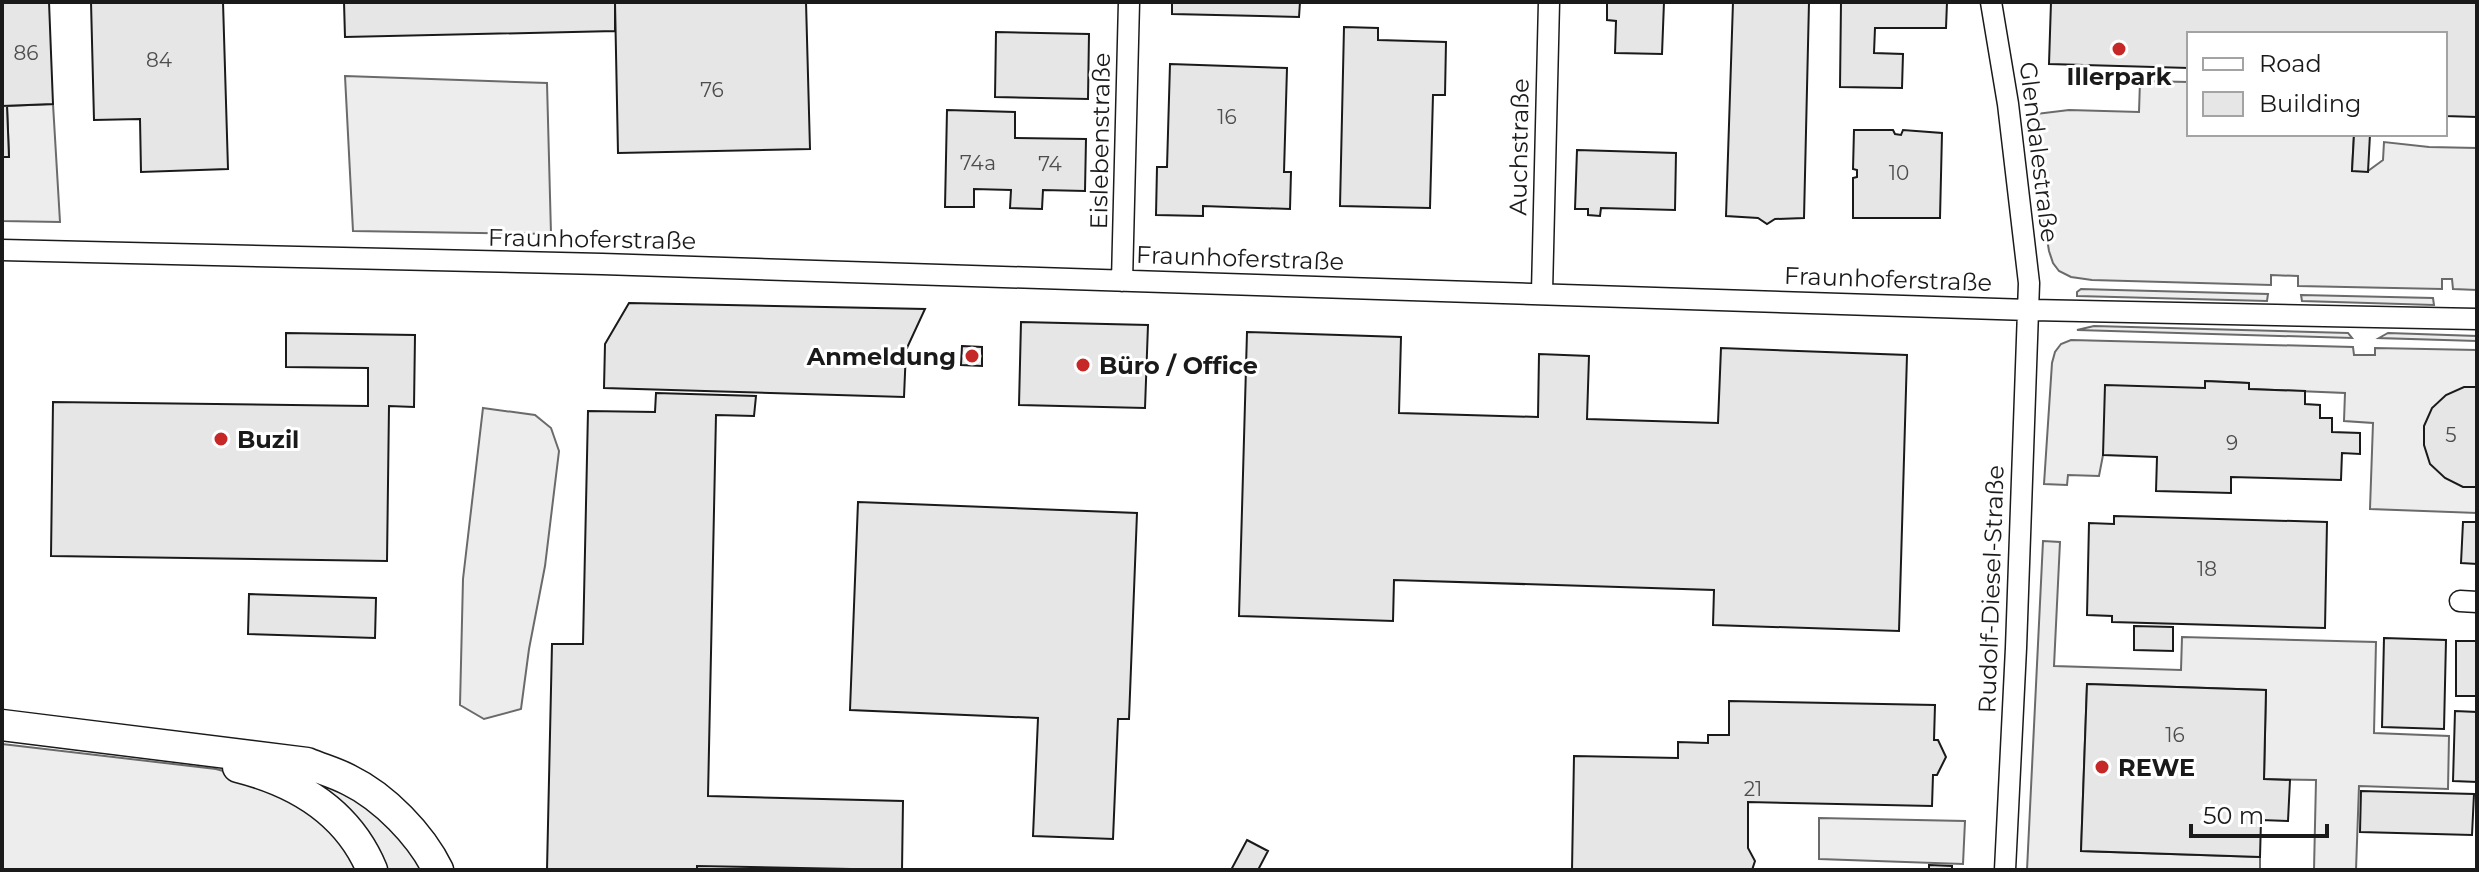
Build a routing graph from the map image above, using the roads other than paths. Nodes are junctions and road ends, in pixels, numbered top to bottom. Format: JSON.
{"nodes":[{"id":1,"x":1129,"y":2,"type":"edge"},
{"id":2,"x":1549,"y":2,"type":"edge"},
{"id":3,"x":1991,"y":2,"type":"edge"},
{"id":4,"x":2,"y":250,"type":"edge"},
{"id":5,"x":1122,"y":281,"type":"junction"},
{"id":6,"x":1542,"y":292,"type":"junction"},
{"id":7,"x":2029,"y":310,"type":"junction"},
{"id":8,"x":2477,"y":319,"type":"edge"},
{"id":9,"x":2,"y":725,"type":"edge"},
{"id":10,"x":2,"y":738,"type":"edge"},
{"id":11,"x":372,"y":870,"type":"edge"},
{"id":12,"x":438,"y":870,"type":"edge"},
{"id":13,"x":2005,"y":870,"type":"edge"}],
"edges":[{"from":1,"to":5,"type":"street","name":"Eislebenstraße"},
{"from":2,"to":6,"type":"street","name":"Auchstraße"},
{"from":3,"to":7,"type":"street","name":"Glendalestraße"},
{"from":4,"to":5,"type":"street","name":"Fraunhoferstraße"},
{"from":5,"to":6,"type":"street","name":"Fraunhoferstraße"},
{"from":6,"to":7,"type":"street","name":"Fraunhoferstraße"},
{"from":7,"to":8,"type":"street","name":"Fraunhoferstraße"},
{"from":7,"to":13,"type":"street","name":"Rudolf-Diesel-Straße"},
{"from":9,"to":12,"type":"highway"},
{"from":10,"to":11,"type":"highway"}]}
